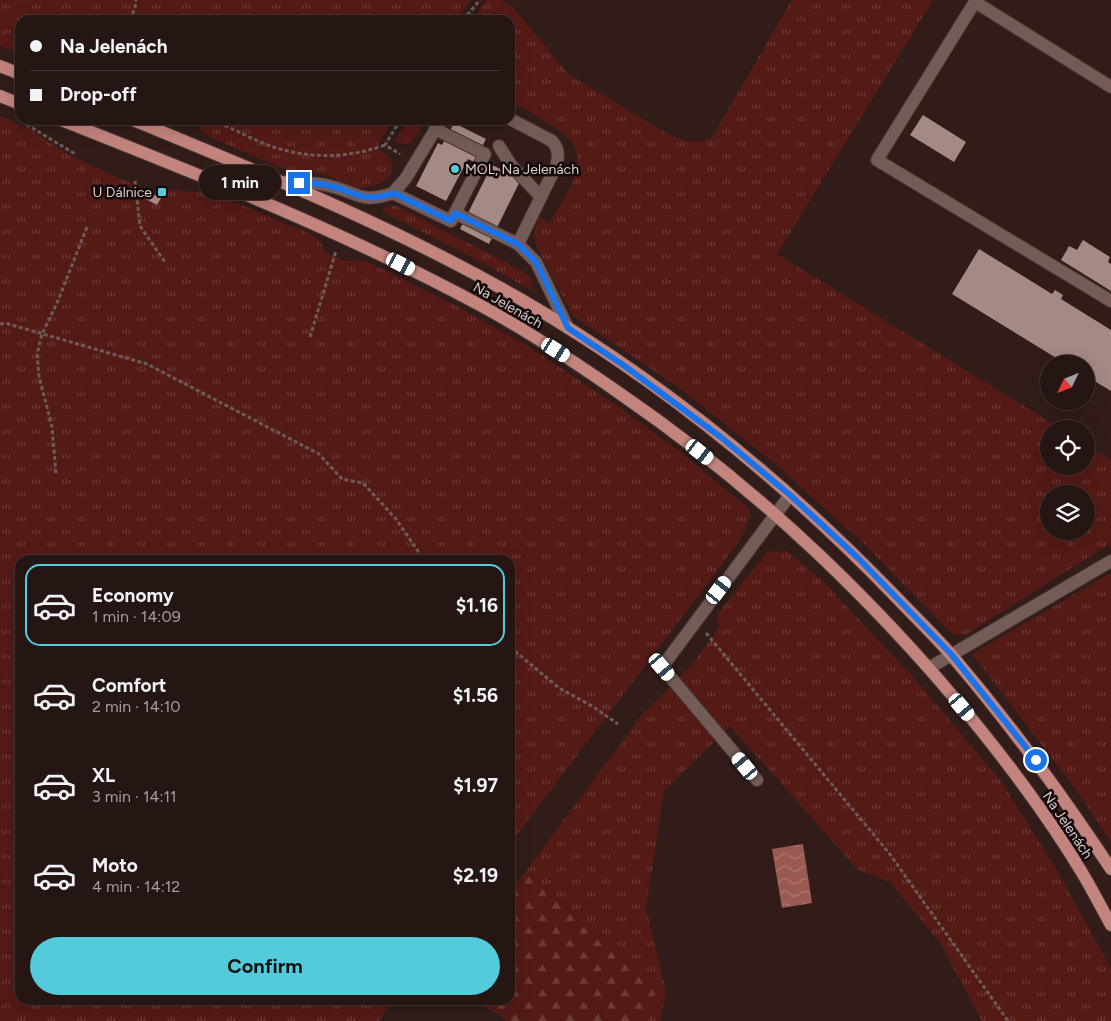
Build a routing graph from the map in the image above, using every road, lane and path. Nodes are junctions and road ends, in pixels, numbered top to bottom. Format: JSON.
{"nodes":[{"id":1,"x":136,"y":0,"type":"edge"},
{"id":2,"x":480,"y":0,"type":"edge"},
{"id":3,"x":975,"y":1,"type":"edge"},
{"id":4,"x":132,"y":15,"type":"edge"},
{"id":5,"x":467,"y":15,"type":"edge"},
{"id":6,"x":0,"y":66,"type":"edge"},
{"id":7,"x":15,"y":72,"type":"edge"},
{"id":8,"x":1111,"y":87,"type":"edge"},
{"id":9,"x":0,"y":96,"type":"edge"},
{"id":10,"x":15,"y":102,"type":"edge"},
{"id":11,"x":515,"y":122,"type":"edge"},
{"id":12,"x":28,"y":125,"type":"edge"},
{"id":13,"x":74,"y":125,"type":"edge"},
{"id":14,"x":145,"y":125,"type":"edge"},
{"id":15,"x":224,"y":125,"type":"edge"},
{"id":16,"x":397,"y":125,"type":"edge"},
{"id":17,"x":437,"y":125,"type":"edge"},
{"id":18,"x":440,"y":125,"type":"edge"},
{"id":19,"x":385,"y":145,"type":"junction"},
{"id":20,"x":499,"y":146,"type":"dead end"},
{"id":21,"x":75,"y":154,"type":"dead end"},
{"id":22,"x":414,"y":164,"type":"junction"},
{"id":23,"x":135,"y":181,"type":"dead end"},
{"id":24,"x":284,"y":182,"type":"junction"},
{"id":25,"x":394,"y":193,"type":"junction"},
{"id":26,"x":541,"y":197,"type":"junction"},
{"id":27,"x":455,"y":213,"type":"junction"},
{"id":28,"x":87,"y":227,"type":"dead end"},
{"id":29,"x":342,"y":236,"type":"junction"},
{"id":30,"x":518,"y":244,"type":"junction"},
{"id":31,"x":165,"y":262,"type":"dead end"},
{"id":32,"x":1111,"y":301,"type":"edge"},
{"id":33,"x":0,"y":324,"type":"edge"},
{"id":34,"x":568,"y":328,"type":"junction"},
{"id":35,"x":42,"y":334,"type":"junction"},
{"id":36,"x":310,"y":337,"type":"dead end"},
{"id":37,"x":56,"y":473,"type":"dead end"},
{"id":38,"x":790,"y":495,"type":"junction"},
{"id":39,"x":775,"y":514,"type":"junction"},
{"id":40,"x":421,"y":555,"type":"edge"},
{"id":41,"x":1111,"y":561,"type":"edge"},
{"id":42,"x":696,"y":620,"type":"junction"},
{"id":43,"x":515,"y":651,"type":"edge"},
{"id":44,"x":951,"y":654,"type":"junction"},
{"id":45,"x":929,"y":668,"type":"junction"},
{"id":46,"x":618,"y":724,"type":"dead end"},
{"id":47,"x":757,"y":780,"type":"dead end"},
{"id":48,"x":1111,"y":869,"type":"edge"},
{"id":49,"x":1111,"y":925,"type":"edge"},
{"id":50,"x":1008,"y":1021,"type":"edge"}],
"edges":[{"from":1,"to":4,"type":"path"},
{"from":2,"to":5,"type":"path"},
{"from":3,"to":8,"type":"lane"},
{"from":3,"to":32,"type":"lane"},
{"from":6,"to":7,"type":"main road"},
{"from":9,"to":10,"type":"main road"},
{"from":11,"to":26,"type":"lane"},
{"from":12,"to":21,"type":"path"},
{"from":13,"to":29,"type":"main road","name":"Na Jelenách"},
{"from":14,"to":24,"type":"main road","name":"Na Jelenách"},
{"from":15,"to":19,"type":"path"},
{"from":16,"to":19,"type":"path"},
{"from":17,"to":22,"type":"lane"},
{"from":18,"to":27,"type":"lane"},
{"from":19,"to":22,"type":"path"},
{"from":20,"to":26,"type":"lane"},
{"from":22,"to":25,"type":"lane"},
{"from":23,"to":31,"type":"path"},
{"from":24,"to":25,"type":"lane"},
{"from":24,"to":34,"type":"main road","name":"Na Jelenách"},
{"from":25,"to":27,"type":"lane"},
{"from":26,"to":30,"type":"lane"},
{"from":27,"to":30,"type":"lane"},
{"from":28,"to":35,"type":"path"},
{"from":29,"to":36,"type":"path"},
{"from":29,"to":39,"type":"main road","name":"Na Jelenách"},
{"from":30,"to":34,"type":"lane"},
{"from":33,"to":35,"type":"path"},
{"from":34,"to":38,"type":"main road","name":"Na Jelenách"},
{"from":35,"to":37,"type":"path"},
{"from":35,"to":40,"type":"path"},
{"from":38,"to":39,"type":"lane"},
{"from":38,"to":44,"type":"main road","name":"Na Jelenách"},
{"from":39,"to":42,"type":"lane"},
{"from":39,"to":45,"type":"main road","name":"Na Jelenách"},
{"from":41,"to":44,"type":"lane"},
{"from":42,"to":47,"type":"lane"},
{"from":42,"to":50,"type":"path"},
{"from":43,"to":46,"type":"path"},
{"from":44,"to":45,"type":"lane"},
{"from":44,"to":48,"type":"main road","name":"Na Jelenách"},
{"from":45,"to":49,"type":"main road","name":"Na Jelenách"}]}
